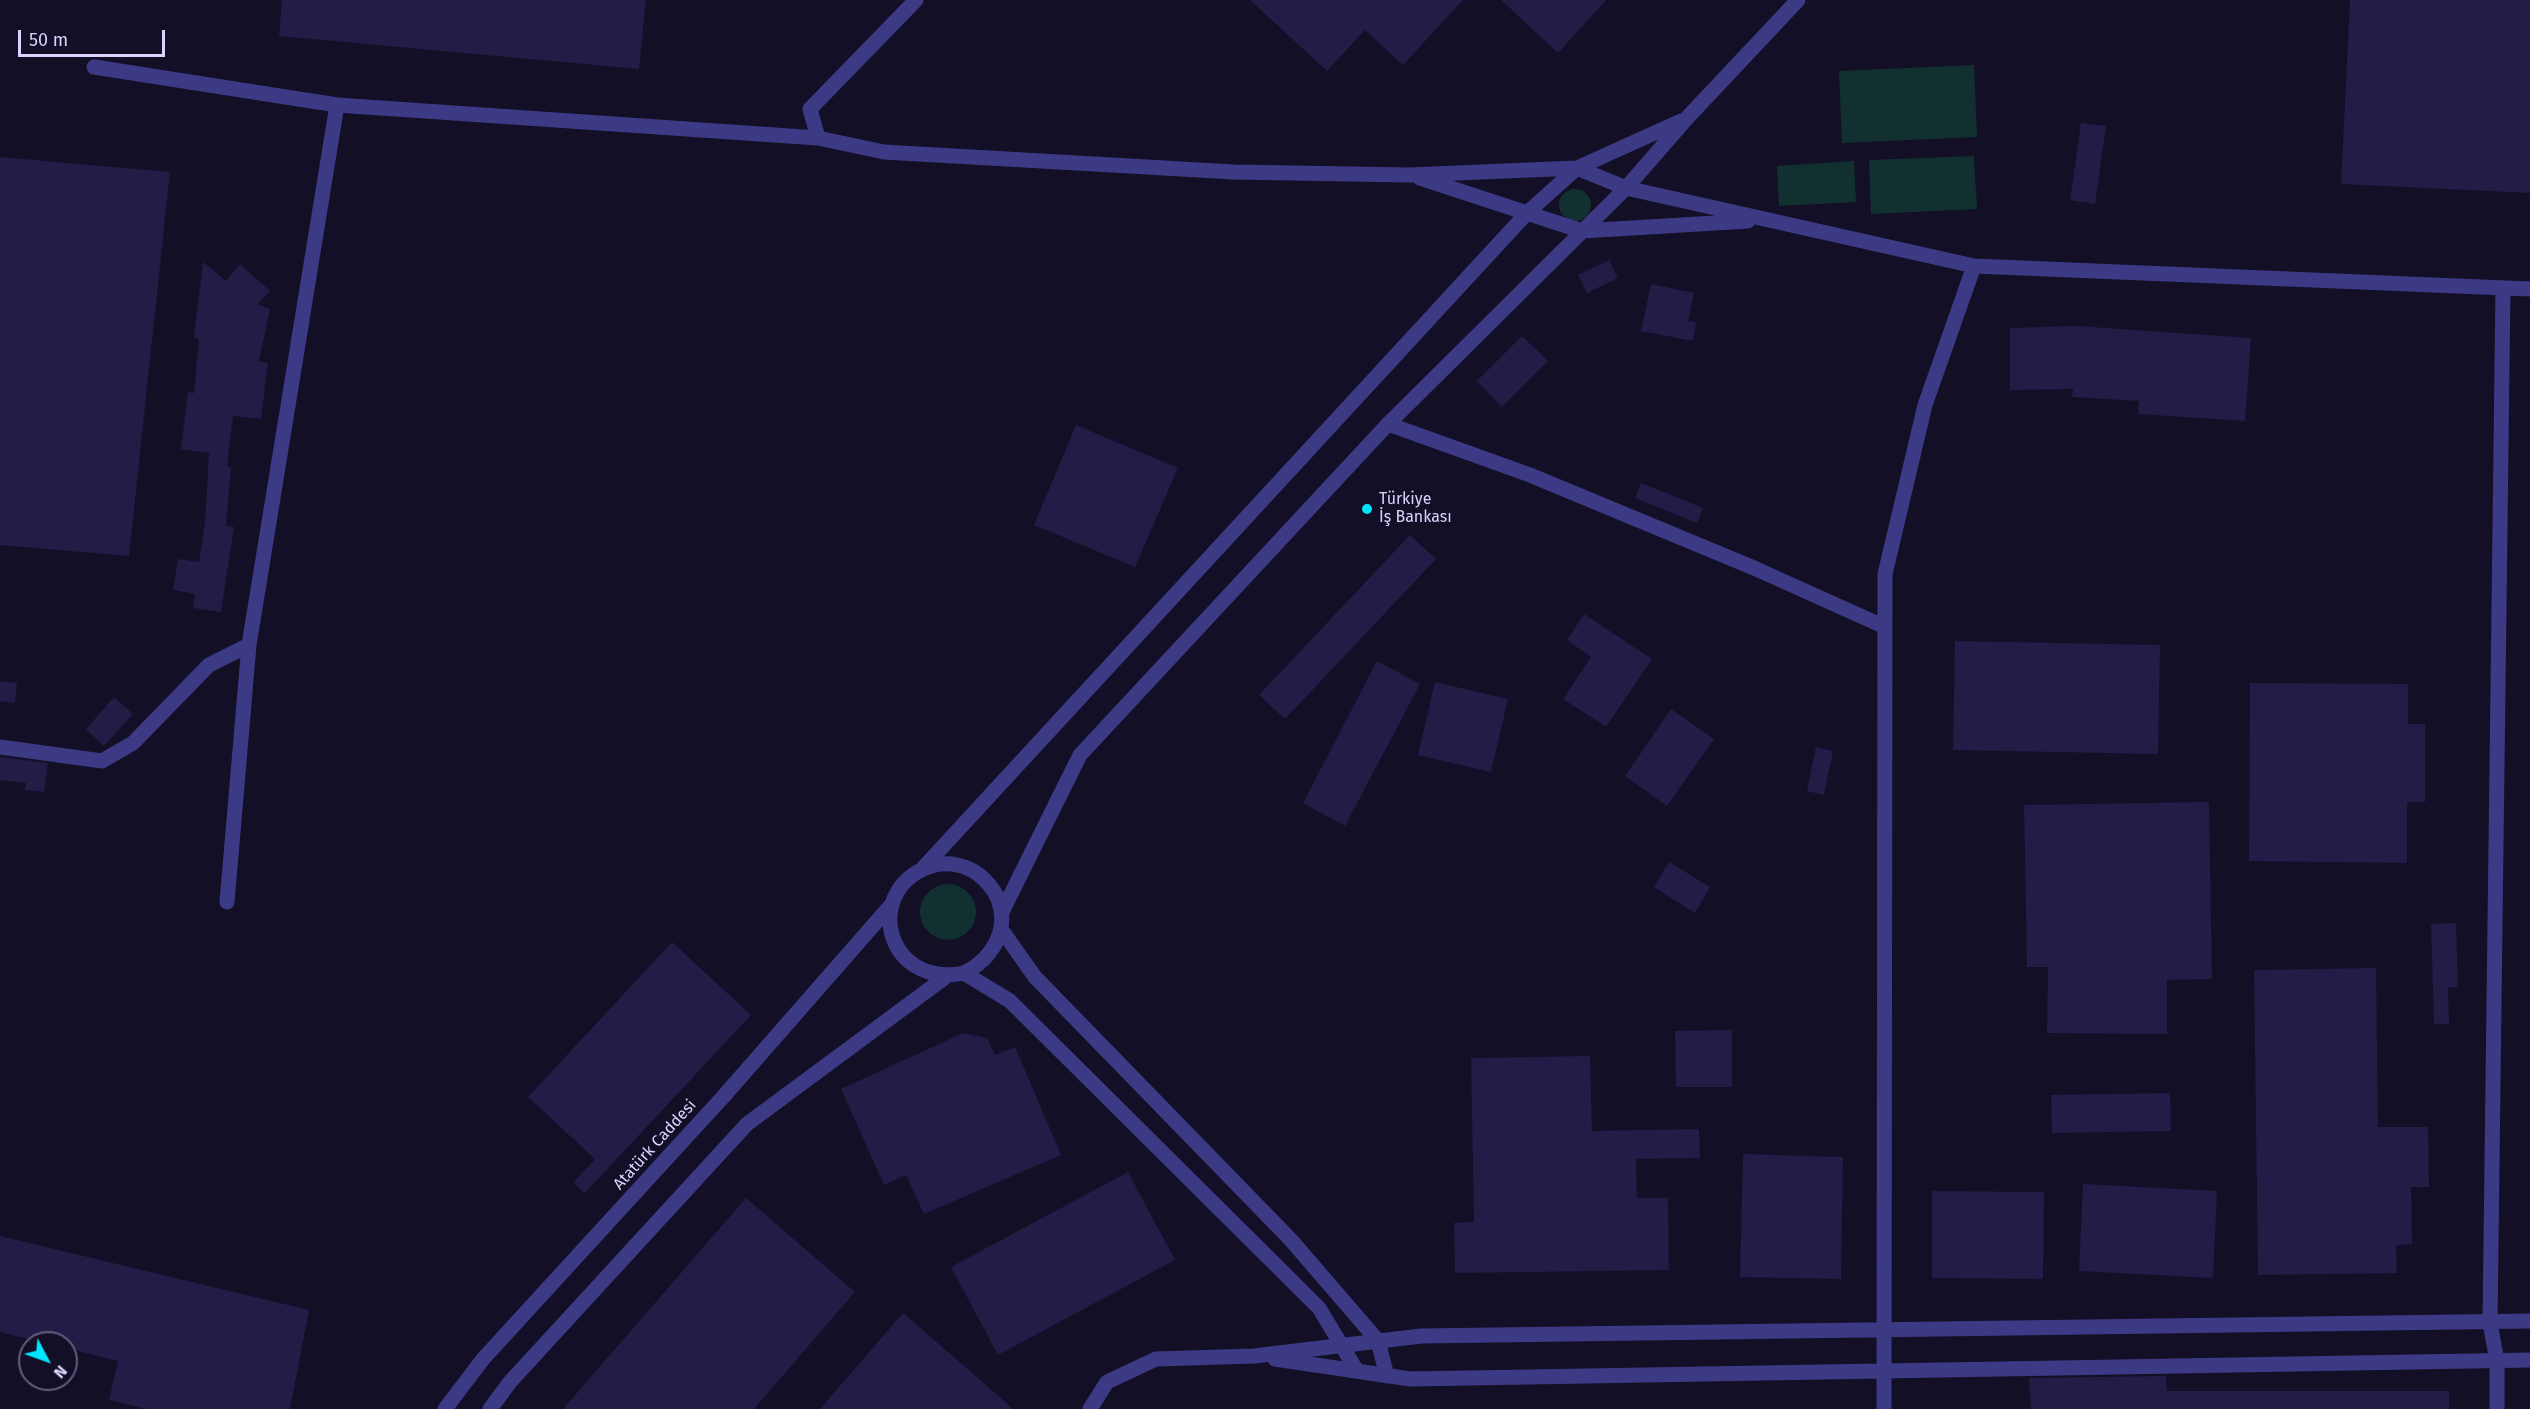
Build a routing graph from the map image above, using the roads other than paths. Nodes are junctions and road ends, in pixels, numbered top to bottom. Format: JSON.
{"nodes":[{"id":1,"x":916,"y":0,"type":"edge"},
{"id":2,"x":1798,"y":0,"type":"edge"},
{"id":3,"x":94,"y":68,"type":"dead end"},
{"id":4,"x":337,"y":105,"type":"junction"},
{"id":5,"x":1687,"y":118,"type":"junction"},
{"id":6,"x":819,"y":138,"type":"junction"},
{"id":7,"x":1577,"y":168,"type":"junction"},
{"id":8,"x":1409,"y":175,"type":"junction"},
{"id":9,"x":1626,"y":188,"type":"junction"},
{"id":10,"x":1527,"y":213,"type":"junction"},
{"id":11,"x":1766,"y":220,"type":"junction"},
{"id":12,"x":1582,"y":231,"type":"junction"},
{"id":13,"x":1974,"y":266,"type":"junction"},
{"id":14,"x":2503,"y":288,"type":"junction"},
{"id":15,"x":2530,"y":289,"type":"edge"},
{"id":16,"x":1388,"y":424,"type":"junction"},
{"id":17,"x":1885,"y":627,"type":"junction"},
{"id":18,"x":249,"y":645,"type":"junction"},
{"id":19,"x":0,"y":747,"type":"edge"},
{"id":20,"x":923,"y":868,"type":"junction"},
{"id":21,"x":227,"y":902,"type":"dead end"},
{"id":22,"x":892,"y":904,"type":"junction"},
{"id":23,"x":1002,"y":912,"type":"junction"},
{"id":24,"x":1001,"y":929,"type":"junction"},
{"id":25,"x":963,"y":973,"type":"junction"},
{"id":26,"x":947,"y":976,"type":"junction"},
{"id":27,"x":2530,"y":1321,"type":"edge"},
{"id":28,"x":2490,"y":1323,"type":"junction"},
{"id":29,"x":1883,"y":1330,"type":"junction"},
{"id":30,"x":1378,"y":1341,"type":"junction"},
{"id":31,"x":1342,"y":1346,"type":"junction"},
{"id":32,"x":1254,"y":1356,"type":"junction"},
{"id":33,"x":2530,"y":1360,"type":"edge"},
{"id":34,"x":2497,"y":1361,"type":"junction"},
{"id":35,"x":1357,"y":1371,"type":"junction"},
{"id":36,"x":1885,"y":1372,"type":"junction"},
{"id":37,"x":1387,"y":1376,"type":"junction"},
{"id":38,"x":445,"y":1409,"type":"edge"},
{"id":39,"x":490,"y":1409,"type":"edge"},
{"id":40,"x":1090,"y":1409,"type":"edge"},
{"id":41,"x":1884,"y":1409,"type":"edge"},
{"id":42,"x":2497,"y":1409,"type":"edge"}],
"edges":[{"from":1,"to":6,"type":"street"},
{"from":2,"to":5,"type":"street"},
{"from":3,"to":4,"type":"street"},
{"from":4,"to":6,"type":"street"},
{"from":4,"to":18,"type":"street"},
{"from":5,"to":7,"type":"street"},
{"from":5,"to":9,"type":"street"},
{"from":6,"to":8,"type":"street"},
{"from":7,"to":8,"type":"street"},
{"from":7,"to":9,"type":"street"},
{"from":7,"to":10,"type":"street"},
{"from":8,"to":10,"type":"street"},
{"from":9,"to":11,"type":"street"},
{"from":9,"to":12,"type":"street"},
{"from":10,"to":12,"type":"street"},
{"from":10,"to":20,"type":"street"},
{"from":11,"to":12,"type":"street"},
{"from":11,"to":13,"type":"street"},
{"from":12,"to":16,"type":"street"},
{"from":13,"to":14,"type":"street"},
{"from":13,"to":17,"type":"street"},
{"from":14,"to":15,"type":"street"},
{"from":14,"to":28,"type":"street"},
{"from":16,"to":17,"type":"street"},
{"from":16,"to":23,"type":"street"},
{"from":17,"to":29,"type":"street"},
{"from":18,"to":19,"type":"street"},
{"from":18,"to":21,"type":"street"},
{"from":20,"to":22,"type":"street"},
{"from":20,"to":23,"type":"street"},
{"from":22,"to":26,"type":"street"},
{"from":22,"to":38,"type":"street","name":"Atatürk Caddesi"},
{"from":23,"to":24,"type":"street"},
{"from":24,"to":25,"type":"street"},
{"from":24,"to":30,"type":"street"},
{"from":25,"to":26,"type":"street"},
{"from":25,"to":31,"type":"street"},
{"from":26,"to":39,"type":"street"},
{"from":27,"to":28,"type":"street"},
{"from":28,"to":29,"type":"street"},
{"from":28,"to":34,"type":"street"},
{"from":29,"to":30,"type":"street"},
{"from":29,"to":36,"type":"street"},
{"from":30,"to":31,"type":"street"},
{"from":30,"to":37,"type":"street"},
{"from":31,"to":32,"type":"street"},
{"from":31,"to":35,"type":"street"},
{"from":32,"to":35,"type":"street"},
{"from":32,"to":40,"type":"street"},
{"from":33,"to":34,"type":"street"},
{"from":34,"to":36,"type":"street"},
{"from":34,"to":42,"type":"street"},
{"from":35,"to":37,"type":"street"},
{"from":36,"to":37,"type":"street"},
{"from":36,"to":41,"type":"street"}]}
